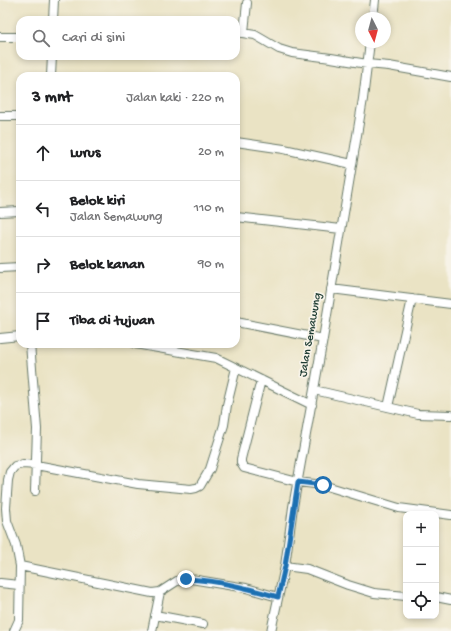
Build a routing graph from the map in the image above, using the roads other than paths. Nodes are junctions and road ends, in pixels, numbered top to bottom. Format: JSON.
{"nodes":[{"id":1,"x":54,"y":0,"type":"edge"},
{"id":2,"x":375,"y":0,"type":"edge"},
{"id":3,"x":247,"y":3,"type":"dead end"},
{"id":4,"x":374,"y":12,"type":"edge"},
{"id":5,"x":53,"y":16,"type":"edge"},
{"id":6,"x":240,"y":32,"type":"edge"},
{"id":7,"x":0,"y":37,"type":"edge"},
{"id":8,"x":16,"y":37,"type":"edge"},
{"id":9,"x":369,"y":48,"type":"edge"},
{"id":10,"x":52,"y":60,"type":"edge"},
{"id":11,"x":367,"y":64,"type":"junction"},
{"id":12,"x":51,"y":72,"type":"edge"},
{"id":13,"x":451,"y":77,"type":"edge"},
{"id":14,"x":0,"y":116,"type":"edge"},
{"id":15,"x":16,"y":116,"type":"edge"},
{"id":16,"x":240,"y":143,"type":"edge"},
{"id":17,"x":352,"y":164,"type":"junction"},
{"id":18,"x":0,"y":212,"type":"edge"},
{"id":19,"x":16,"y":212,"type":"edge"},
{"id":20,"x":240,"y":217,"type":"edge"},
{"id":21,"x":341,"y":229,"type":"junction"},
{"id":22,"x":16,"y":267,"type":"edge"},
{"id":23,"x":0,"y":268,"type":"edge"},
{"id":24,"x":332,"y":289,"type":"junction"},
{"id":25,"x":412,"y":299,"type":"junction"},
{"id":26,"x":451,"y":304,"type":"edge"},
{"id":27,"x":240,"y":323,"type":"edge"},
{"id":28,"x":16,"y":336,"type":"edge"},
{"id":29,"x":0,"y":338,"type":"edge"},
{"id":30,"x":323,"y":339,"type":"junction"},
{"id":31,"x":30,"y":348,"type":"edge"},
{"id":32,"x":158,"y":348,"type":"edge"},
{"id":33,"x":236,"y":368,"type":"junction"},
{"id":34,"x":261,"y":380,"type":"junction"},
{"id":35,"x":314,"y":390,"type":"junction"},
{"id":36,"x":312,"y":405,"type":"junction"},
{"id":37,"x":388,"y":407,"type":"junction"},
{"id":38,"x":451,"y":415,"type":"edge"},
{"id":39,"x":36,"y":465,"type":"junction"},
{"id":40,"x":298,"y":482,"type":"junction"},
{"id":41,"x":34,"y":491,"type":"dead end"},
{"id":42,"x":451,"y":515,"type":"edge"},
{"id":43,"x":20,"y":566,"type":"junction"},
{"id":44,"x":285,"y":566,"type":"junction"},
{"id":45,"x":0,"y":583,"type":"edge"},
{"id":46,"x":19,"y":586,"type":"junction"},
{"id":47,"x":160,"y":592,"type":"junction"},
{"id":48,"x":403,"y":596,"type":"edge"},
{"id":49,"x":278,"y":597,"type":"junction"},
{"id":50,"x":439,"y":598,"type":"edge"},
{"id":51,"x":451,"y":600,"type":"edge"},
{"id":52,"x":155,"y":614,"type":"junction"},
{"id":53,"x":203,"y":624,"type":"dead end"},
{"id":54,"x":14,"y":631,"type":"edge"},
{"id":55,"x":152,"y":631,"type":"edge"},
{"id":56,"x":271,"y":631,"type":"edge"}],
"edges":[{"from":1,"to":5,"type":"street"},
{"from":2,"to":4,"type":"street"},
{"from":3,"to":6,"type":"street"},
{"from":6,"to":11,"type":"street"},
{"from":7,"to":8,"type":"street"},
{"from":9,"to":11,"type":"street","name":"Jalan Semawung"},
{"from":10,"to":12,"type":"street"},
{"from":11,"to":13,"type":"street"},
{"from":11,"to":17,"type":"street","name":"Jalan Semawung"},
{"from":14,"to":15,"type":"street"},
{"from":16,"to":17,"type":"street"},
{"from":17,"to":21,"type":"street","name":"Jalan Semawung"},
{"from":18,"to":19,"type":"street"},
{"from":20,"to":21,"type":"street"},
{"from":21,"to":24,"type":"street","name":"Jalan Semawung"},
{"from":22,"to":23,"type":"street"},
{"from":24,"to":25,"type":"street"},
{"from":24,"to":30,"type":"street","name":"Jalan Semawung"},
{"from":25,"to":26,"type":"street"},
{"from":25,"to":37,"type":"street"},
{"from":27,"to":30,"type":"street"},
{"from":28,"to":29,"type":"street"},
{"from":30,"to":35,"type":"street","name":"Jalan Semawung"},
{"from":31,"to":39,"type":"street"},
{"from":32,"to":33,"type":"street"},
{"from":33,"to":34,"type":"street"},
{"from":33,"to":39,"type":"street"},
{"from":34,"to":36,"type":"street"},
{"from":34,"to":40,"type":"street"},
{"from":35,"to":36,"type":"street","name":"Jalan Semawung"},
{"from":35,"to":37,"type":"street"},
{"from":36,"to":40,"type":"street","name":"Jalan Semawung"},
{"from":37,"to":38,"type":"street"},
{"from":39,"to":41,"type":"street"},
{"from":39,"to":43,"type":"street"},
{"from":40,"to":42,"type":"street"},
{"from":40,"to":44,"type":"street","name":"Jalan Semawung"},
{"from":43,"to":46,"type":"street"},
{"from":43,"to":47,"type":"street"},
{"from":44,"to":48,"type":"street"},
{"from":44,"to":49,"type":"street","name":"Jalan Semawung"},
{"from":45,"to":46,"type":"street"},
{"from":46,"to":54,"type":"street"},
{"from":47,"to":49,"type":"street"},
{"from":47,"to":52,"type":"street"},
{"from":49,"to":56,"type":"street","name":"Jalan Semawung"},
{"from":50,"to":51,"type":"street"},
{"from":52,"to":53,"type":"street"},
{"from":52,"to":55,"type":"street"}]}
